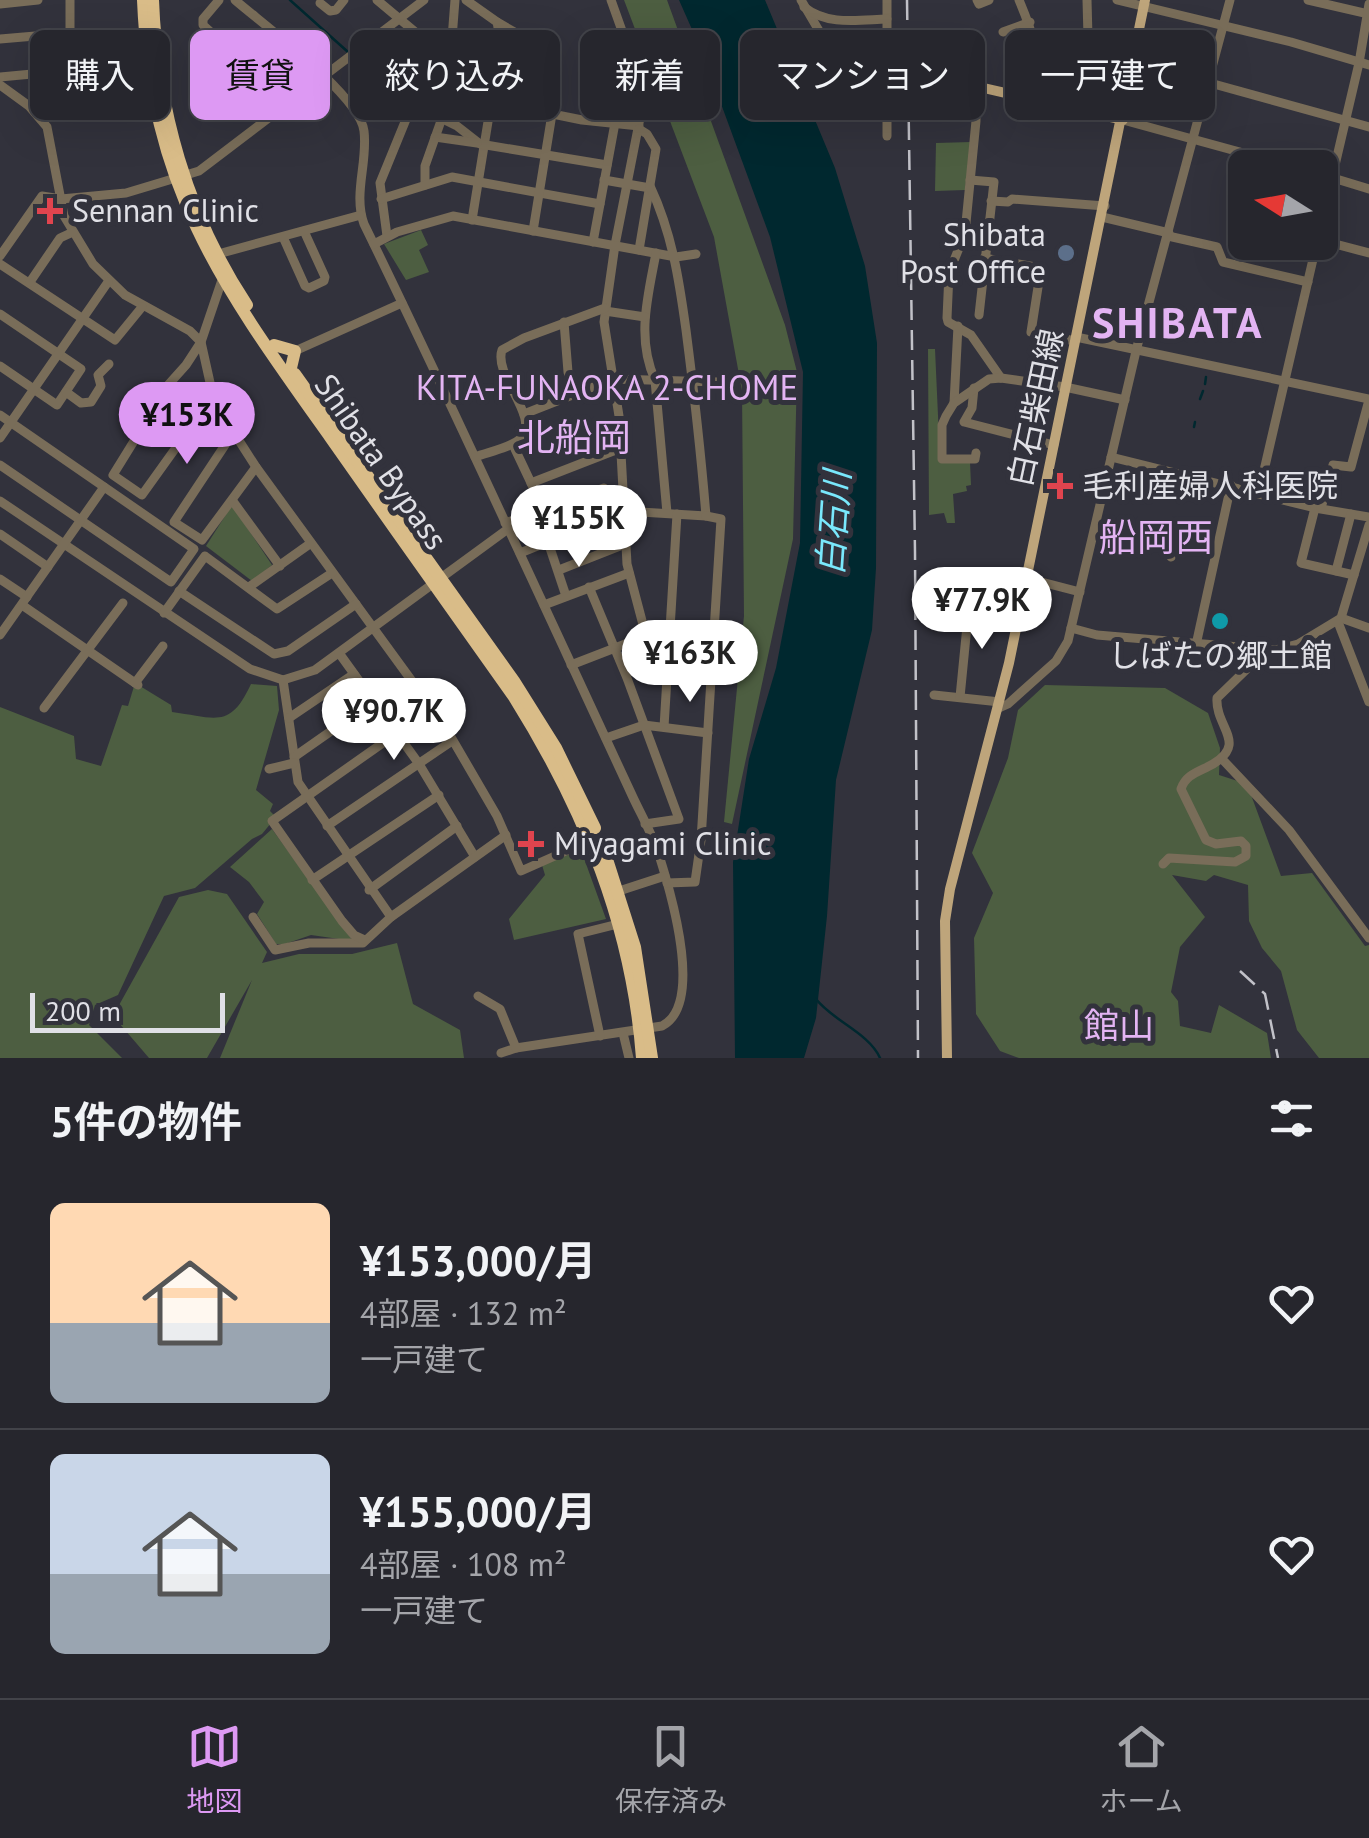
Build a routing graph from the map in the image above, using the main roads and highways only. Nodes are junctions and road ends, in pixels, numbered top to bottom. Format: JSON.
{"nodes":[{"id":1,"x":142,"y":0,"type":"edge"},
{"id":2,"x":153,"y":0,"type":"edge"},
{"id":3,"x":1145,"y":2,"type":"edge"},
{"id":4,"x":1140,"y":30,"type":"edge"},
{"id":5,"x":1123,"y":120,"type":"edge"},
{"id":6,"x":180,"y":178,"type":"junction"},
{"id":7,"x":274,"y":345,"type":"junction"},
{"id":8,"x":291,"y":368,"type":"junction"},
{"id":9,"x":437,"y":580,"type":"junction"},
{"id":10,"x":645,"y":1029,"type":"junction"},
{"id":11,"x":642,"y":1058,"type":"edge"},
{"id":12,"x":652,"y":1058,"type":"edge"},
{"id":13,"x":947,"y":1058,"type":"edge"}],
"edges":[{"from":1,"to":6,"type":"highway","name":"Shibata Bypass"},
{"from":2,"to":6,"type":"highway","name":"Shibata Bypass"},
{"from":3,"to":4,"type":"main road","name":"白石柴田線"},
{"from":5,"to":13,"type":"main road","name":"白石柴田線"},
{"from":6,"to":7,"type":"highway","name":"Shibata Bypass"},
{"from":6,"to":9,"type":"highway","name":"Shibata Bypass"},
{"from":7,"to":8,"type":"highway","name":"Shibata Bypass"},
{"from":7,"to":8,"type":"highway"},
{"from":8,"to":9,"type":"highway","name":"Shibata Bypass"},
{"from":9,"to":10,"type":"highway","name":"Shibata Bypass"},
{"from":9,"to":10,"type":"highway","name":"Shibata Bypass"},
{"from":10,"to":11,"type":"highway","name":"Shibata Bypass"},
{"from":10,"to":12,"type":"highway","name":"Shibata Bypass"}]}
